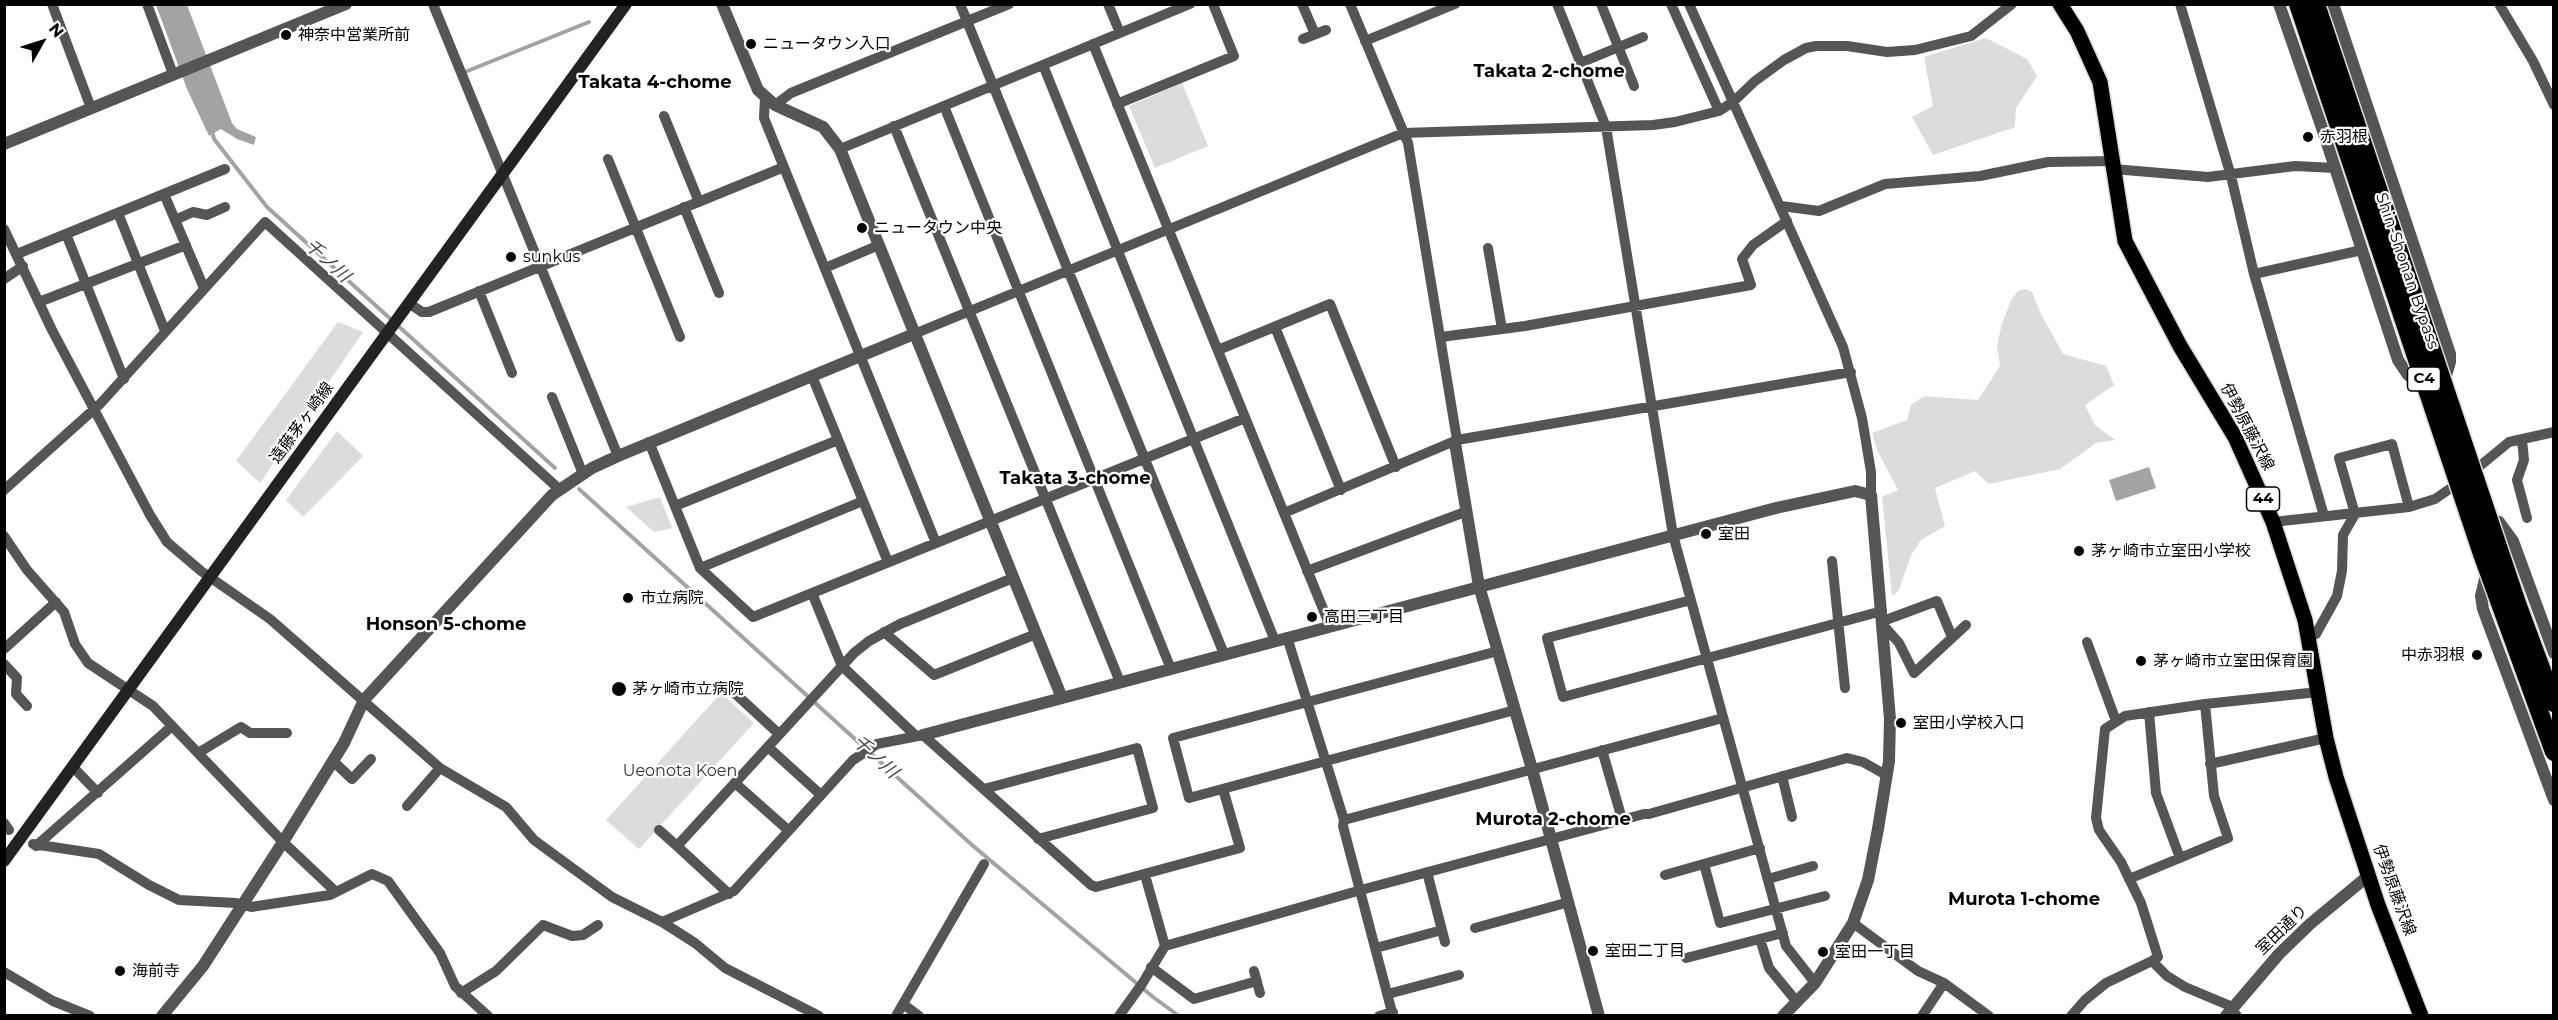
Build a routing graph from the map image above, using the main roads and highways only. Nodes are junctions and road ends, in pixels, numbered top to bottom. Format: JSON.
{"nodes":[{"id":1,"x":626,"y":4,"type":"edge"},
{"id":2,"x":2060,"y":4,"type":"edge"},
{"id":3,"x":2298,"y":4,"type":"edge"},
{"id":4,"x":2316,"y":4,"type":"edge"},
{"id":5,"x":2553,"y":703,"type":"edge"},
{"id":6,"x":2553,"y":752,"type":"edge"},
{"id":7,"x":4,"y":861,"type":"edge"},
{"id":8,"x":2421,"y":1016,"type":"edge"}],
"edges":[{"from":1,"to":7,"type":"main road","name":"遠藤茅ヶ崎線"},
{"from":2,"to":8,"type":"main road","name":"伊勢原藤沢線","number":"44"},
{"from":3,"to":6,"type":"highway","name":"Shin-Shonan Bypass","number":"C4","bridge":true},
{"from":4,"to":5,"type":"highway","name":"Shin-Shonan Bypass","number":"C4","bridge":true}]}
